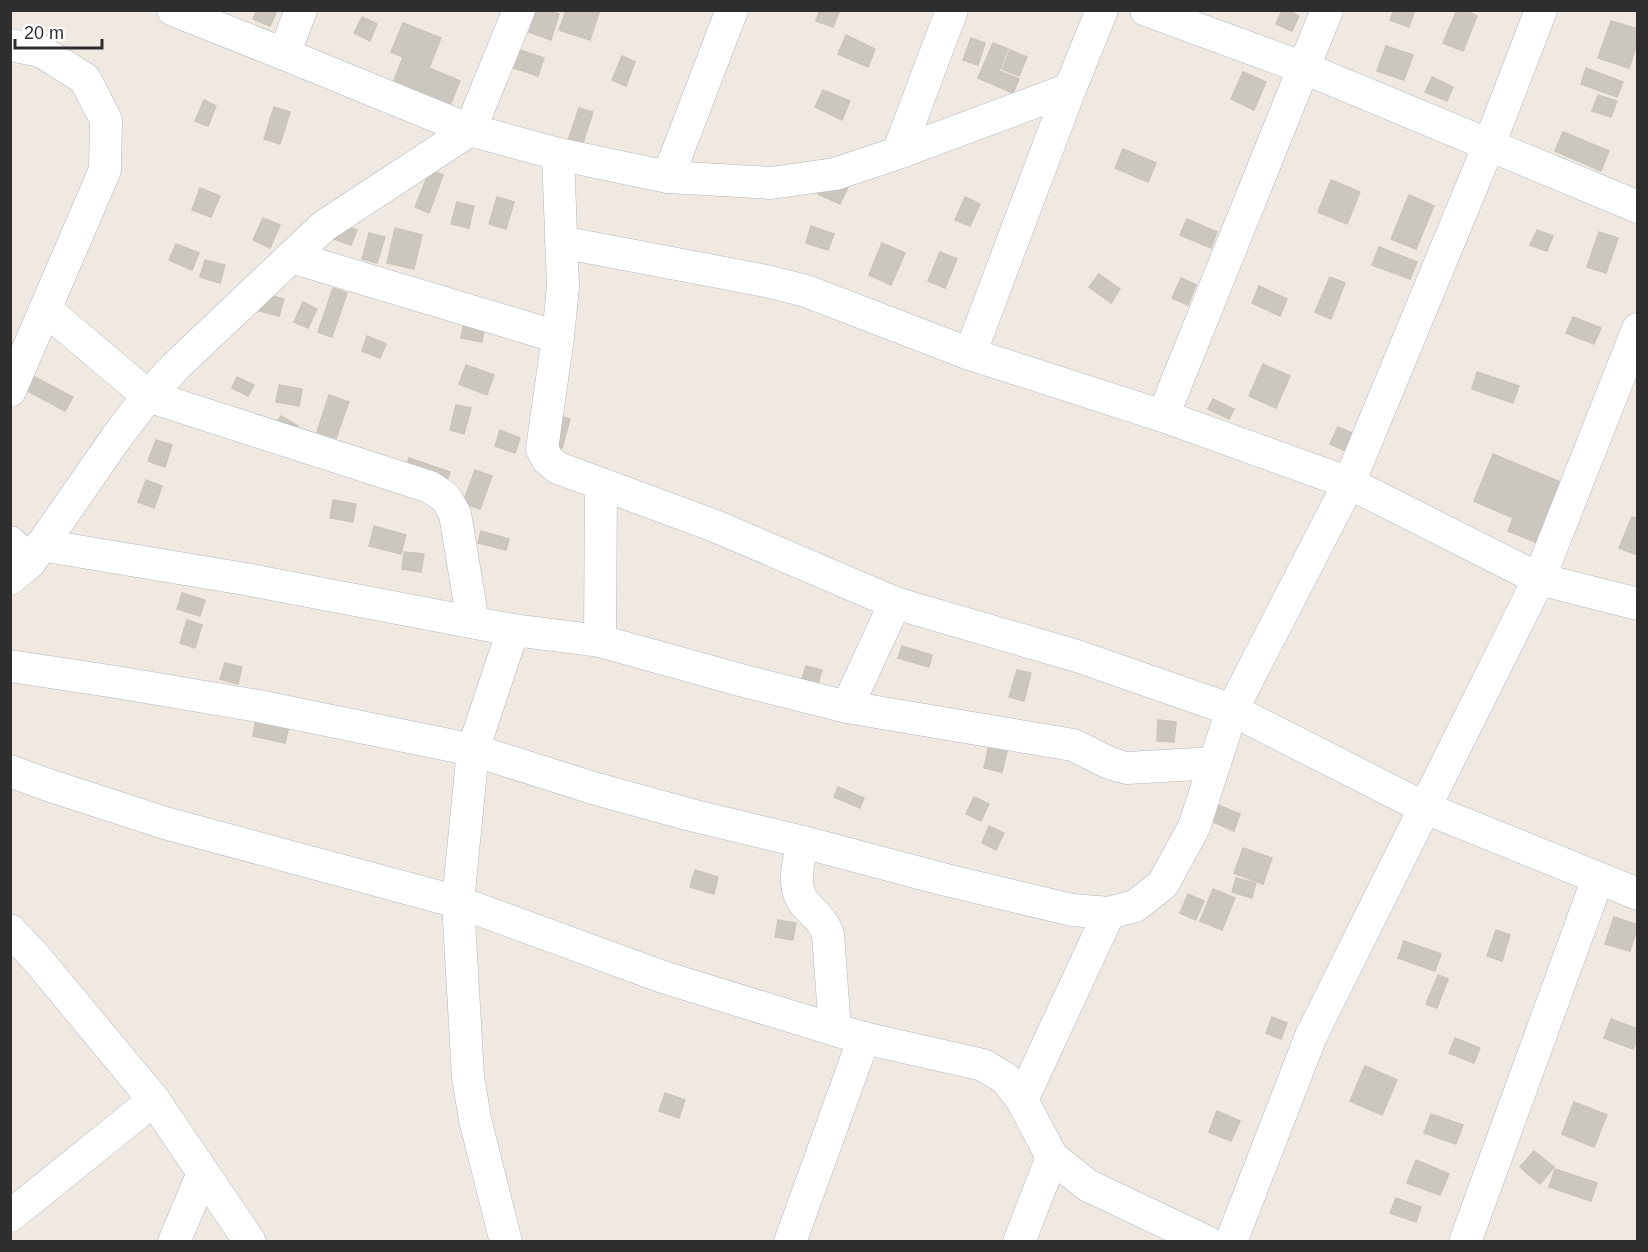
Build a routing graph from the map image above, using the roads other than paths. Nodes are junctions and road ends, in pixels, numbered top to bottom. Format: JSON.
{"nodes":[{"id":1,"x":173,"y":10,"type":"edge"},
{"id":2,"x":301,"y":10,"type":"edge"},
{"id":3,"x":519,"y":10,"type":"edge"},
{"id":4,"x":732,"y":10,"type":"edge"},
{"id":5,"x":952,"y":10,"type":"edge"},
{"id":6,"x":1102,"y":10,"type":"edge"},
{"id":7,"x":1146,"y":10,"type":"edge"},
{"id":8,"x":1327,"y":10,"type":"edge"},
{"id":9,"x":1541,"y":10,"type":"edge"},
{"id":10,"x":10,"y":45,"type":"edge"},
{"id":11,"x":284,"y":54,"type":"junction"},
{"id":12,"x":1304,"y":68,"type":"junction"},
{"id":13,"x":1070,"y":89,"type":"junction"},
{"id":14,"x":470,"y":130,"type":"junction"},
{"id":15,"x":1489,"y":145,"type":"junction"},
{"id":16,"x":898,"y":153,"type":"junction"},
{"id":17,"x":558,"y":154,"type":"junction"},
{"id":18,"x":668,"y":177,"type":"junction"},
{"id":19,"x":1638,"y":207,"type":"edge"},
{"id":20,"x":561,"y":243,"type":"junction"},
{"id":21,"x":291,"y":257,"type":"junction"},
{"id":22,"x":45,"y":309,"type":"junction"},
{"id":23,"x":1638,"y":329,"type":"edge"},
{"id":24,"x":558,"y":337,"type":"junction"},
{"id":25,"x":19,"y":349,"type":"edge"},
{"id":26,"x":970,"y":354,"type":"junction"},
{"id":27,"x":10,"y":391,"type":"edge"},
{"id":28,"x":148,"y":396,"type":"junction"},
{"id":29,"x":1163,"y":416,"type":"junction"},
{"id":30,"x":1348,"y":483,"type":"junction"},
{"id":31,"x":601,"y":484,"type":"junction"},
{"id":32,"x":23,"y":557,"type":"edge"},
{"id":33,"x":1539,"y":579,"type":"junction"},
{"id":34,"x":895,"y":603,"type":"junction"},
{"id":35,"x":1638,"y":604,"type":"edge"},
{"id":36,"x":473,"y":622,"type":"junction"},
{"id":37,"x":513,"y":630,"type":"junction"},
{"id":38,"x":600,"y":641,"type":"junction"},
{"id":39,"x":10,"y":666,"type":"edge"},
{"id":40,"x":847,"y":706,"type":"junction"},
{"id":41,"x":1232,"y":710,"type":"junction"},
{"id":42,"x":473,"y":750,"type":"junction"},
{"id":43,"x":1215,"y":763,"type":"junction"},
{"id":44,"x":10,"y":771,"type":"edge"},
{"id":45,"x":1425,"y":808,"type":"junction"},
{"id":46,"x":803,"y":842,"type":"junction"},
{"id":47,"x":1598,"y":878,"type":"junction"},
{"id":48,"x":1638,"y":894,"type":"edge"},
{"id":49,"x":458,"y":902,"type":"junction"},
{"id":50,"x":1109,"y":913,"type":"junction"},
{"id":51,"x":10,"y":930,"type":"edge"},
{"id":52,"x":849,"y":1034,"type":"junction"},
{"id":53,"x":154,"y":1100,"type":"junction"},
{"id":54,"x":1022,"y":1100,"type":"junction"},
{"id":55,"x":1052,"y":1157,"type":"junction"},
{"id":56,"x":203,"y":1173,"type":"junction"},
{"id":57,"x":10,"y":1216,"type":"edge"},
{"id":58,"x":174,"y":1242,"type":"edge"},
{"id":59,"x":250,"y":1242,"type":"edge"},
{"id":60,"x":506,"y":1242,"type":"edge"},
{"id":61,"x":790,"y":1242,"type":"edge"},
{"id":62,"x":1018,"y":1242,"type":"edge"},
{"id":63,"x":1207,"y":1242,"type":"edge"},
{"id":64,"x":1231,"y":1242,"type":"edge"},
{"id":65,"x":1465,"y":1242,"type":"edge"}],
"edges":[{"from":1,"to":11,"type":"street"},
{"from":2,"to":11,"type":"street"},
{"from":3,"to":14,"type":"street"},
{"from":4,"to":18,"type":"street"},
{"from":5,"to":16,"type":"street"},
{"from":6,"to":13,"type":"street"},
{"from":7,"to":12,"type":"street"},
{"from":8,"to":12,"type":"street"},
{"from":9,"to":15,"type":"street"},
{"from":10,"to":22,"type":"street"},
{"from":11,"to":14,"type":"street"},
{"from":12,"to":15,"type":"street"},
{"from":12,"to":29,"type":"street"},
{"from":13,"to":16,"type":"street"},
{"from":13,"to":26,"type":"street"},
{"from":14,"to":17,"type":"street"},
{"from":14,"to":21,"type":"street"},
{"from":15,"to":19,"type":"street"},
{"from":15,"to":30,"type":"street"},
{"from":16,"to":18,"type":"street"},
{"from":17,"to":18,"type":"street"},
{"from":17,"to":20,"type":"street"},
{"from":20,"to":24,"type":"street"},
{"from":20,"to":26,"type":"street"},
{"from":21,"to":24,"type":"street"},
{"from":21,"to":28,"type":"street"},
{"from":22,"to":25,"type":"street"},
{"from":22,"to":28,"type":"street"},
{"from":23,"to":33,"type":"street"},
{"from":24,"to":31,"type":"street"},
{"from":25,"to":27,"type":"street"},
{"from":26,"to":29,"type":"street"},
{"from":28,"to":32,"type":"street"},
{"from":28,"to":36,"type":"street"},
{"from":29,"to":30,"type":"street"},
{"from":30,"to":33,"type":"street"},
{"from":30,"to":41,"type":"street"},
{"from":31,"to":34,"type":"street"},
{"from":31,"to":38,"type":"street"},
{"from":32,"to":36,"type":"street"},
{"from":33,"to":35,"type":"street"},
{"from":33,"to":45,"type":"street"},
{"from":34,"to":40,"type":"street"},
{"from":34,"to":41,"type":"street"},
{"from":36,"to":37,"type":"street"},
{"from":37,"to":38,"type":"street"},
{"from":37,"to":42,"type":"street"},
{"from":38,"to":40,"type":"street"},
{"from":39,"to":42,"type":"street"},
{"from":40,"to":43,"type":"street"},
{"from":41,"to":43,"type":"street"},
{"from":41,"to":45,"type":"street"},
{"from":42,"to":46,"type":"street"},
{"from":42,"to":49,"type":"street"},
{"from":43,"to":50,"type":"street"},
{"from":44,"to":49,"type":"street"},
{"from":45,"to":47,"type":"street"},
{"from":45,"to":64,"type":"street"},
{"from":46,"to":50,"type":"street"},
{"from":46,"to":52,"type":"street"},
{"from":47,"to":48,"type":"street"},
{"from":47,"to":65,"type":"street"},
{"from":49,"to":52,"type":"street"},
{"from":49,"to":60,"type":"street"},
{"from":50,"to":54,"type":"street"},
{"from":51,"to":53,"type":"street"},
{"from":52,"to":54,"type":"street"},
{"from":52,"to":61,"type":"street"},
{"from":53,"to":56,"type":"street"},
{"from":53,"to":57,"type":"street"},
{"from":54,"to":55,"type":"street"},
{"from":55,"to":62,"type":"street"},
{"from":55,"to":63,"type":"street"},
{"from":56,"to":58,"type":"street"},
{"from":56,"to":59,"type":"street"}]}
